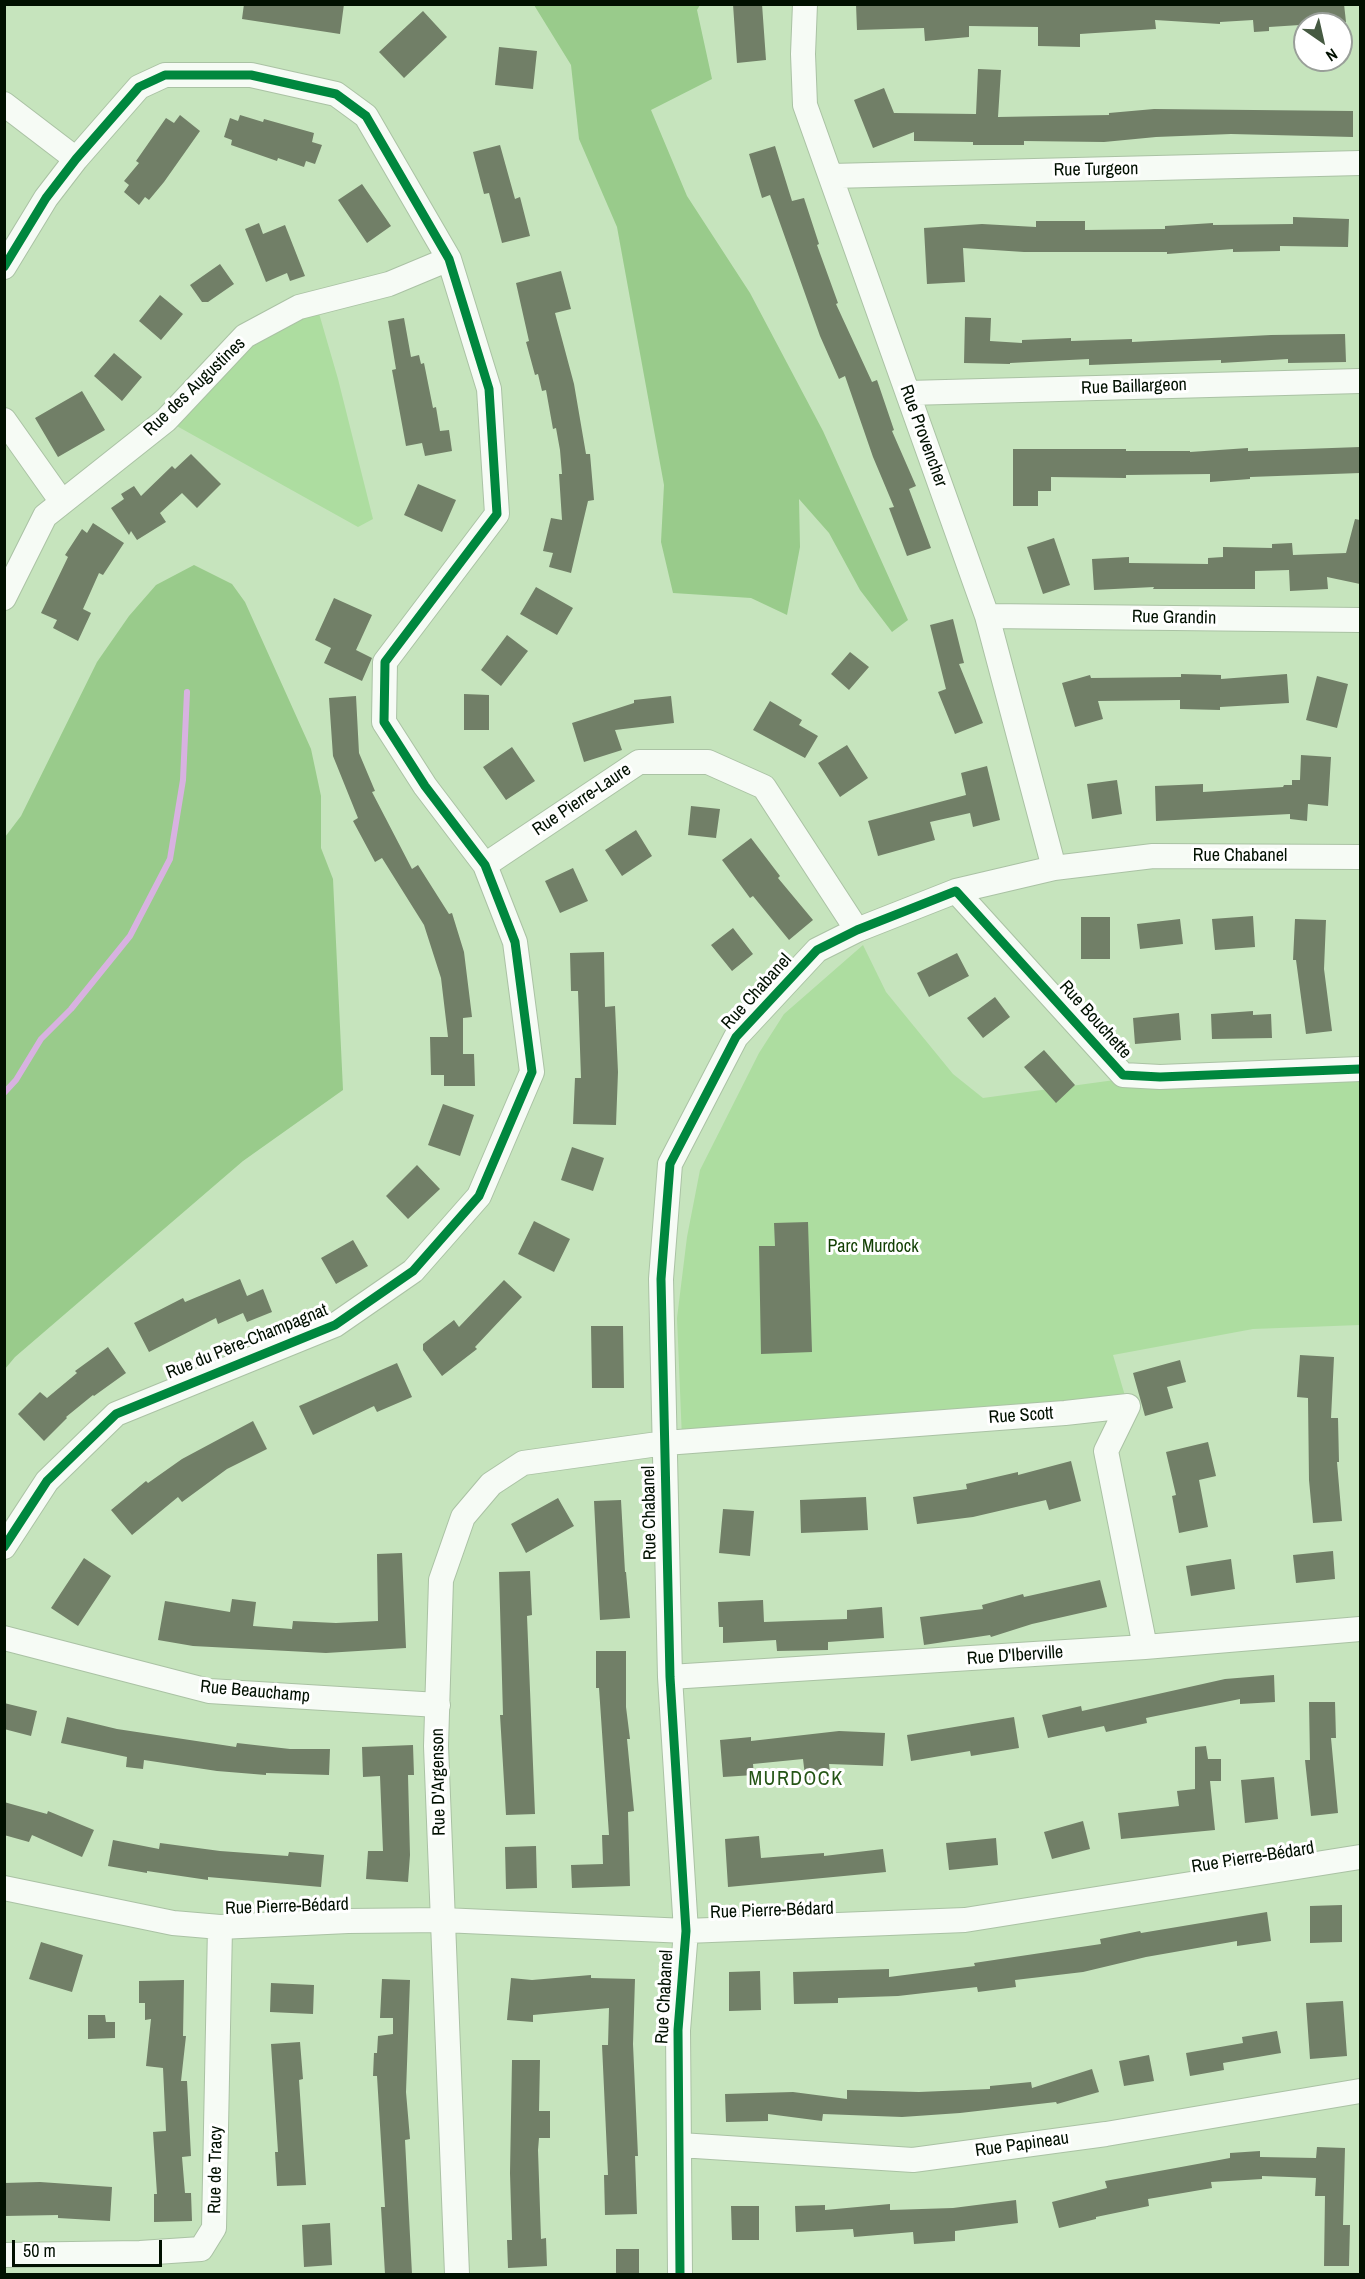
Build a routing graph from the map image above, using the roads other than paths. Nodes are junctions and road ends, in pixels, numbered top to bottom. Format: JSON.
{"nodes":[{"id":1,"x":805,"y":4,"type":"edge"},
{"id":2,"x":4,"y":104,"type":"edge"},
{"id":3,"x":76,"y":159,"type":"junction"},
{"id":4,"x":1360,"y":163,"type":"edge"},
{"id":5,"x":831,"y":176,"type":"junction"},
{"id":6,"x":449,"y":259,"type":"junction"},
{"id":7,"x":4,"y":267,"type":"edge"},
{"id":8,"x":1360,"y":381,"type":"edge"},
{"id":9,"x":908,"y":393,"type":"junction"},
{"id":10,"x":4,"y":420,"type":"edge"},
{"id":11,"x":62,"y":502,"type":"junction"},
{"id":12,"x":4,"y":598,"type":"edge"},
{"id":13,"x":987,"y":616,"type":"junction"},
{"id":14,"x":1360,"y":620,"type":"edge"},
{"id":15,"x":1360,"y":857,"type":"edge"},
{"id":16,"x":485,"y":865,"type":"junction"},
{"id":17,"x":1054,"y":868,"type":"junction"},
{"id":18,"x":956,"y":891,"type":"junction"},
{"id":19,"x":857,"y":930,"type":"junction"},
{"id":20,"x":1360,"y":1069,"type":"edge"},
{"id":21,"x":665,"y":1443,"type":"junction"},
{"id":22,"x":4,"y":1548,"type":"edge"},
{"id":23,"x":1360,"y":1629,"type":"edge"},
{"id":24,"x":4,"y":1638,"type":"edge"},
{"id":25,"x":1145,"y":1647,"type":"junction"},
{"id":26,"x":670,"y":1677,"type":"junction"},
{"id":27,"x":438,"y":1705,"type":"junction"},
{"id":28,"x":1360,"y":1857,"type":"edge"},
{"id":29,"x":4,"y":1888,"type":"edge"},
{"id":30,"x":443,"y":1920,"type":"junction"},
{"id":31,"x":220,"y":1927,"type":"junction"},
{"id":32,"x":686,"y":1931,"type":"junction"},
{"id":33,"x":1360,"y":2091,"type":"edge"},
{"id":34,"x":680,"y":2145,"type":"junction"},
{"id":35,"x":4,"y":2254,"type":"edge"},
{"id":36,"x":457,"y":2274,"type":"edge"},
{"id":37,"x":680,"y":2274,"type":"edge"}],
"edges":[{"from":1,"to":5,"type":"street","name":"Rue Provencher"},
{"from":2,"to":3,"type":"street"},
{"from":3,"to":6,"type":"street","name":"Rue du Père-Champagnat"},
{"from":3,"to":7,"type":"street","name":"Rue du Père-Champagnat"},
{"from":4,"to":5,"type":"street","name":"Rue Turgeon"},
{"from":5,"to":9,"type":"street","name":"Rue Provencher"},
{"from":6,"to":11,"type":"street","name":"Rue des Augustines"},
{"from":6,"to":16,"type":"street","name":"Rue du Père-Champagnat"},
{"from":8,"to":9,"type":"street","name":"Rue Baillargeon"},
{"from":9,"to":13,"type":"street","name":"Rue Provencher"},
{"from":10,"to":11,"type":"street"},
{"from":11,"to":12,"type":"street","name":"Rue des Augustines"},
{"from":13,"to":14,"type":"street","name":"Rue Grandin"},
{"from":13,"to":17,"type":"street","name":"Rue Provencher"},
{"from":15,"to":17,"type":"street","name":"Rue Chabanel"},
{"from":16,"to":19,"type":"street","name":"Rue Pierre-Laure"},
{"from":16,"to":22,"type":"street","name":"Rue du Père-Champagnat"},
{"from":17,"to":18,"type":"street","name":"Rue Chabanel"},
{"from":18,"to":19,"type":"street","name":"Rue Chabanel"},
{"from":18,"to":20,"type":"street","name":"Rue Bouchette"},
{"from":19,"to":21,"type":"street","name":"Rue Chabanel"},
{"from":21,"to":25,"type":"street","name":"Rue Scott"},
{"from":21,"to":26,"type":"street","name":"Rue Chabanel"},
{"from":21,"to":27,"type":"street","name":"Rue D'Argenson"},
{"from":23,"to":25,"type":"street","name":"Rue D'Iberville"},
{"from":24,"to":27,"type":"street","name":"Rue Beauchamp"},
{"from":25,"to":26,"type":"street","name":"Rue D'Iberville"},
{"from":26,"to":32,"type":"street","name":"Rue Chabanel"},
{"from":27,"to":30,"type":"street","name":"Rue D'Argenson"},
{"from":28,"to":32,"type":"street","name":"Rue Pierre-Bédard"},
{"from":29,"to":31,"type":"street","name":"Rue Pierre-Bédard"},
{"from":30,"to":31,"type":"street","name":"Rue Pierre-Bédard"},
{"from":30,"to":32,"type":"street","name":"Rue Pierre-Bédard"},
{"from":30,"to":36,"type":"street","name":"Rue D'Argenson"},
{"from":31,"to":35,"type":"street","name":"Rue de Tracy"},
{"from":32,"to":34,"type":"street","name":"Rue Chabanel"},
{"from":33,"to":34,"type":"street","name":"Rue Papineau"},
{"from":34,"to":37,"type":"street","name":"Rue Chabanel"}]}
